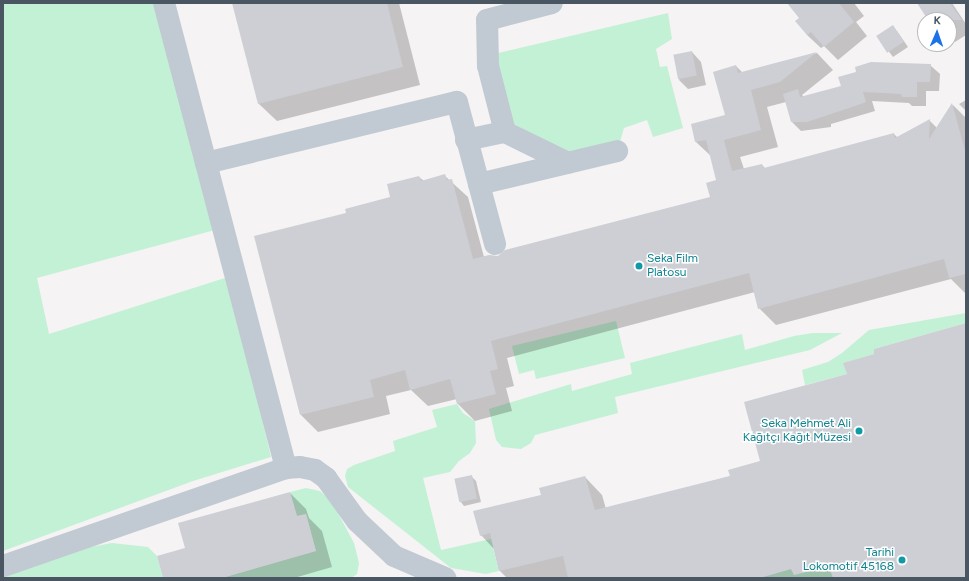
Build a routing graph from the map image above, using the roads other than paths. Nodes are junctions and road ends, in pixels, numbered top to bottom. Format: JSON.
{"nodes":[{"id":1,"x":164,"y":3,"type":"edge"},
{"id":2,"x":552,"y":3,"type":"edge"},
{"id":3,"x":505,"y":132,"type":"junction"},
{"id":4,"x":466,"y":140,"type":"junction"},
{"id":5,"x":618,"y":151,"type":"dead end"},
{"id":6,"x":206,"y":163,"type":"junction"},
{"id":7,"x":568,"y":163,"type":"junction"},
{"id":8,"x":479,"y":184,"type":"junction"},
{"id":9,"x":495,"y":244,"type":"dead end"},
{"id":10,"x":286,"y":468,"type":"junction"},
{"id":11,"x":3,"y":566,"type":"edge"},
{"id":12,"x":445,"y":578,"type":"edge"}],
"edges":[{"from":1,"to":6,"type":"lane"},
{"from":2,"to":3,"type":"lane"},
{"from":3,"to":4,"type":"lane"},
{"from":3,"to":7,"type":"lane"},
{"from":4,"to":6,"type":"lane"},
{"from":4,"to":8,"type":"lane"},
{"from":5,"to":7,"type":"lane"},
{"from":6,"to":10,"type":"lane"},
{"from":7,"to":8,"type":"lane"},
{"from":8,"to":9,"type":"lane"},
{"from":10,"to":11,"type":"lane"},
{"from":10,"to":12,"type":"lane"}]}
